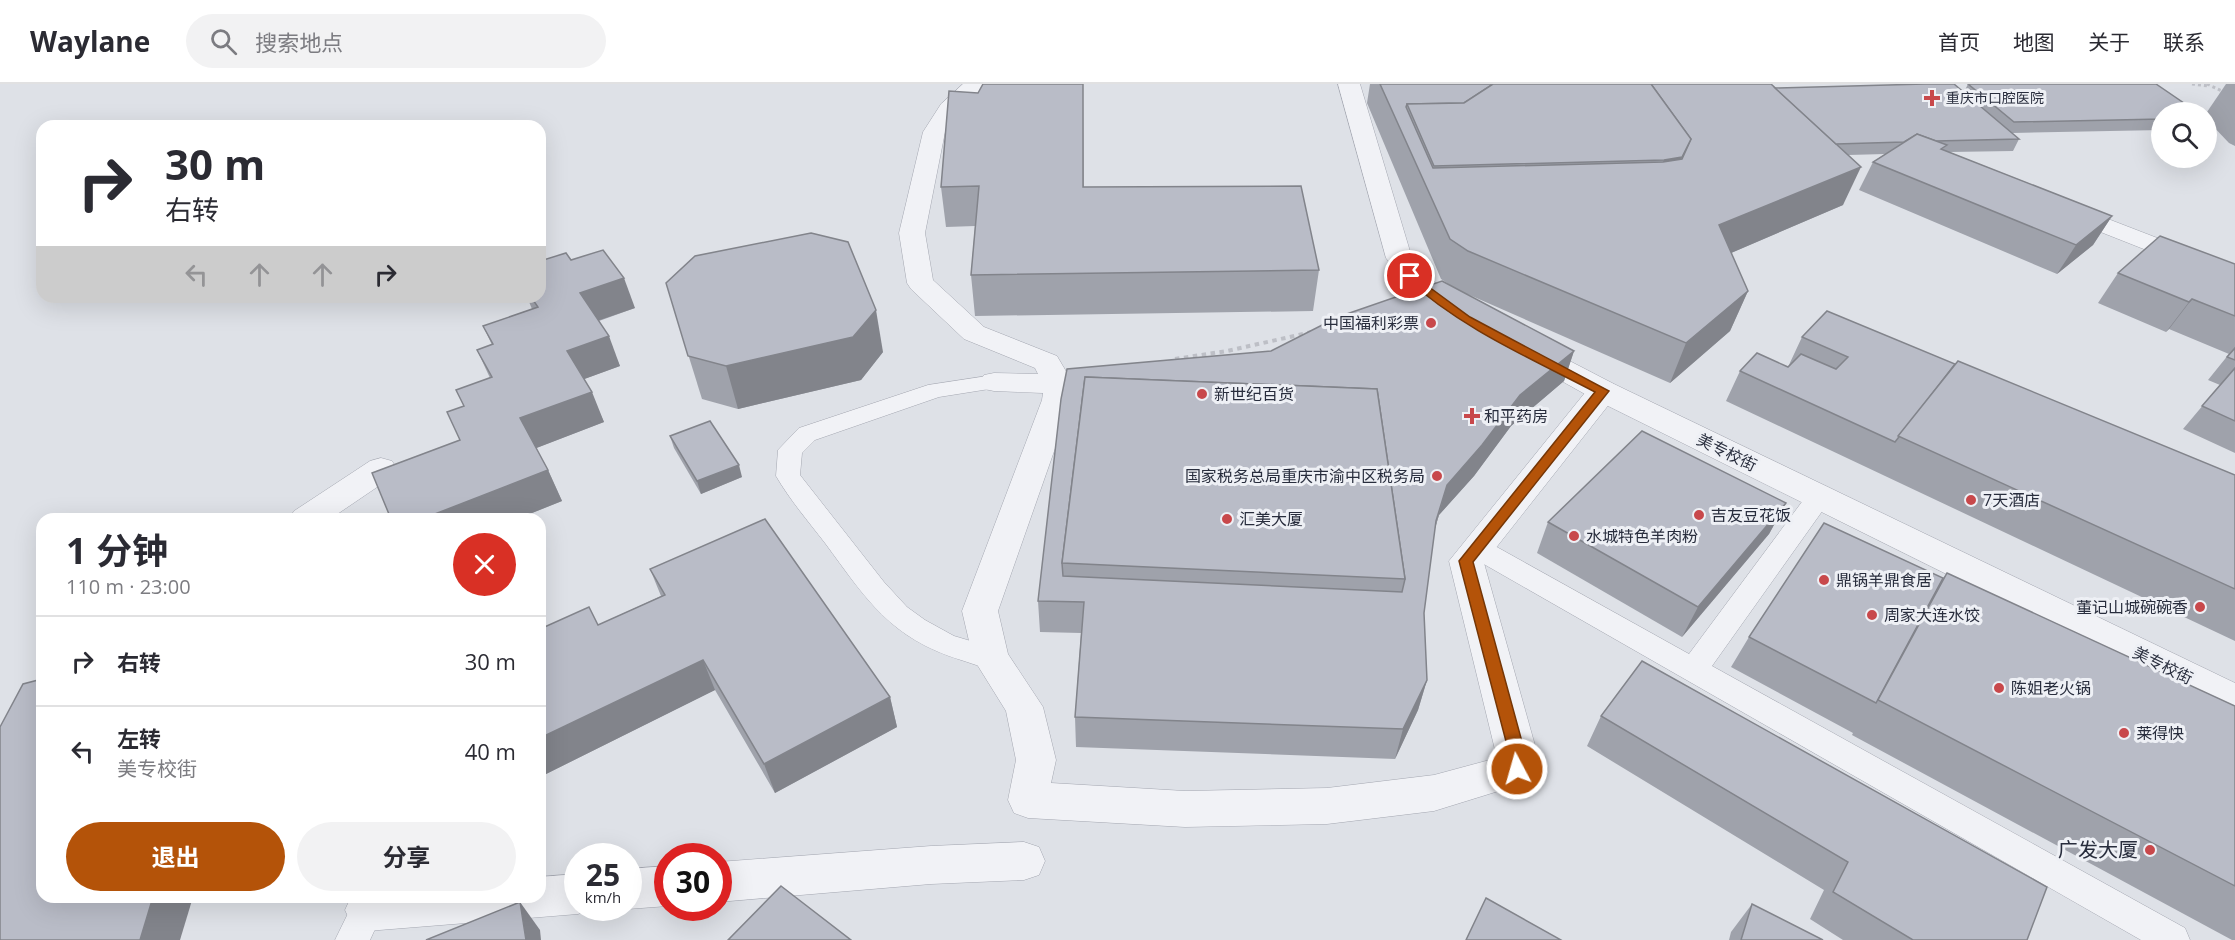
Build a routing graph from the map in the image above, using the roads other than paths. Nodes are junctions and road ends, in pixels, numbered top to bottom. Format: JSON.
{"nodes":[{"id":1,"x":978,"y":84,"type":"edge"},
{"id":2,"x":1349,"y":84,"type":"edge"},
{"id":3,"x":2047,"y":203,"type":"edge"},
{"id":4,"x":2235,"y":277,"type":"edge"},
{"id":5,"x":1440,"y":301,"type":"junction"},
{"id":6,"x":1408,"y":313,"type":"edge"},
{"id":7,"x":1104,"y":377,"type":"edge"},
{"id":8,"x":994,"y":382,"type":"joint"},
{"id":9,"x":1058,"y":384,"type":"junction"},
{"id":10,"x":1603,"y":391,"type":"junction"},
{"id":11,"x":381,"y":469,"type":"edge"},
{"id":12,"x":1819,"y":496,"type":"junction"},
{"id":13,"x":315,"y":513,"type":"edge"},
{"id":14,"x":1477,"y":548,"type":"junction"},
{"id":15,"x":991,"y":657,"type":"junction"},
{"id":16,"x":1694,"y":669,"type":"junction"},
{"id":17,"x":2235,"y":700,"type":"edge"},
{"id":18,"x":1024,"y":861,"type":"dead end"},
{"id":19,"x":732,"y":881,"type":"edge"},
{"id":20,"x":564,"y":895,"type":"edge"},
{"id":21,"x":546,"y":897,"type":"edge"},
{"id":22,"x":481,"y":903,"type":"edge"},
{"id":23,"x":364,"y":916,"type":"edge"},
{"id":24,"x":2173,"y":940,"type":"edge"}],
"edges":[{"from":1,"to":9,"type":"street"},
{"from":2,"to":5,"type":"street","name":"美专校街"},
{"from":3,"to":4,"type":"street"},
{"from":5,"to":6,"type":"street"},
{"from":5,"to":10,"type":"street","name":"美专校街"},
{"from":7,"to":9,"type":"street"},
{"from":8,"to":9,"type":"street"},
{"from":8,"to":15,"type":"lane"},
{"from":9,"to":15,"type":"street"},
{"from":10,"to":12,"type":"street","name":"美专校街"},
{"from":10,"to":14,"type":"street"},
{"from":11,"to":13,"type":"street"},
{"from":12,"to":16,"type":"lane"},
{"from":12,"to":17,"type":"street","name":"美专校街"},
{"from":14,"to":15,"type":"street"},
{"from":14,"to":16,"type":"lane"},
{"from":16,"to":24,"type":"lane"},
{"from":18,"to":19,"type":"street"},
{"from":20,"to":21,"type":"street"},
{"from":22,"to":23,"type":"street"}]}
